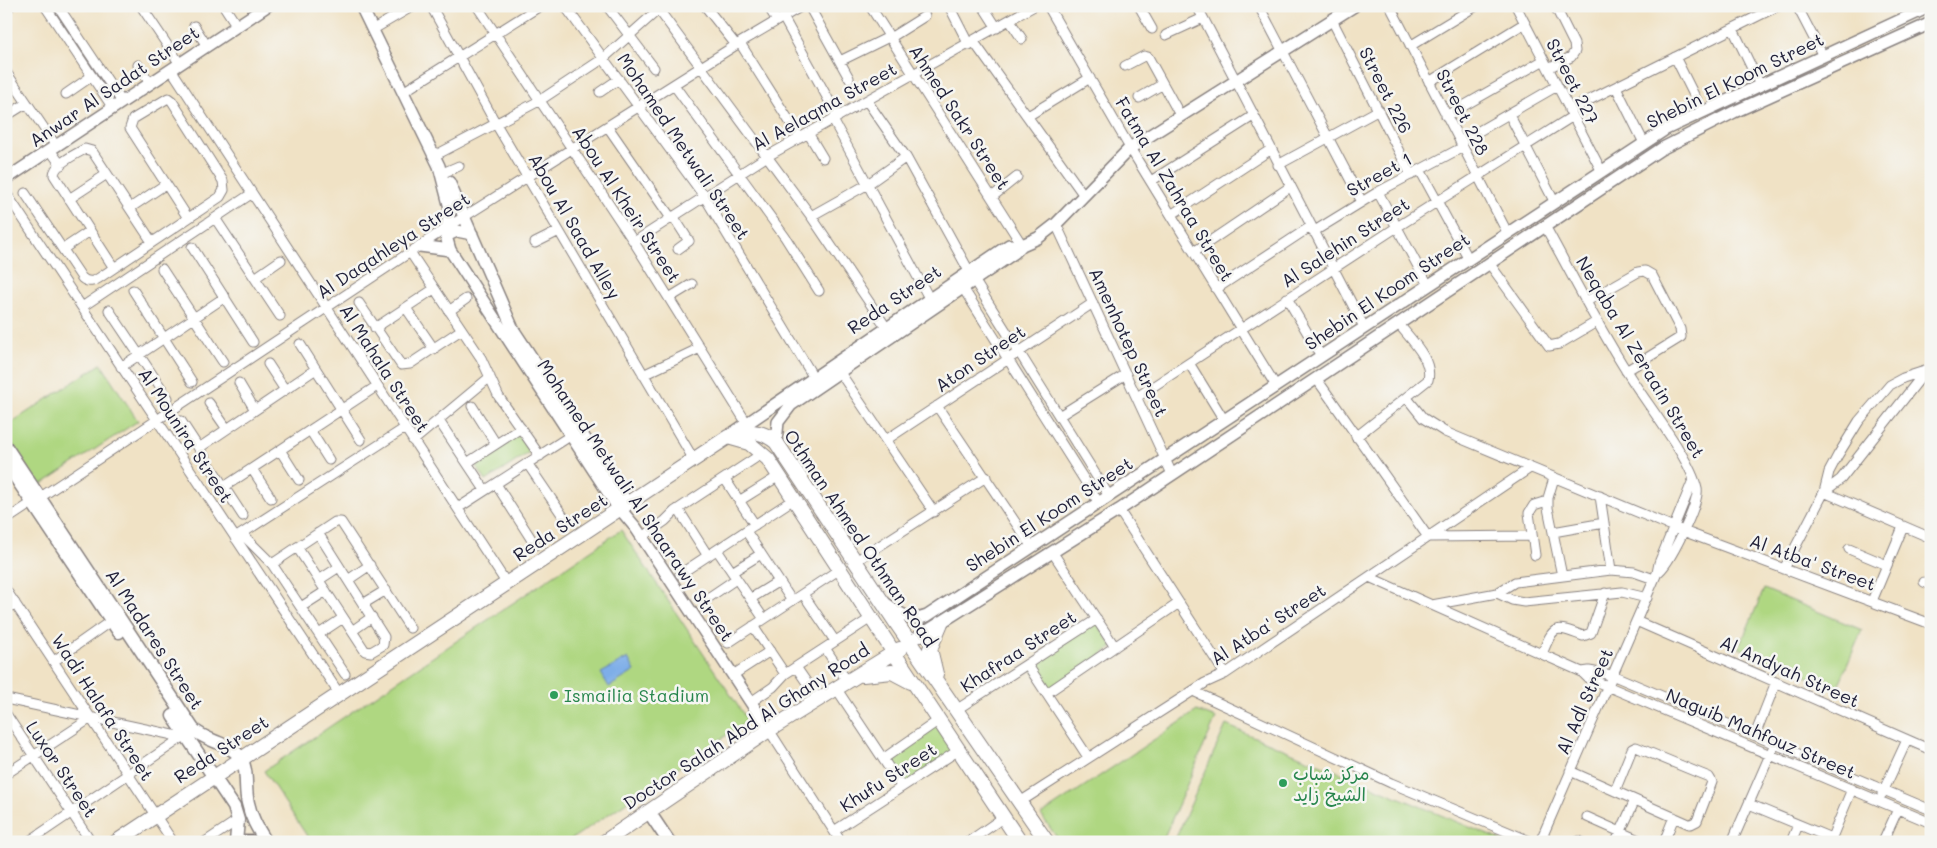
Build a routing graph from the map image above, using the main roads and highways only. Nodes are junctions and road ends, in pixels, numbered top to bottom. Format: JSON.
{"nodes":[{"id":1,"x":728,"y":437,"type":"junction"},
{"id":2,"x":772,"y":438,"type":"junction"},
{"id":3,"x":6,"y":447,"type":"edge"},
{"id":4,"x":761,"y":451,"type":"junction"},
{"id":5,"x":6,"y":464,"type":"edge"},
{"id":6,"x":36,"y":500,"type":"junction"},
{"id":7,"x":115,"y":618,"type":"junction"},
{"id":8,"x":941,"y":623,"type":"road end"},
{"id":9,"x":897,"y":624,"type":"junction"},
{"id":10,"x":910,"y":642,"type":"junction"},
{"id":11,"x":891,"y":649,"type":"junction"},
{"id":12,"x":845,"y":682,"type":"junction"},
{"id":13,"x":915,"y":684,"type":"junction"},
{"id":14,"x":938,"y":684,"type":"junction"},
{"id":15,"x":240,"y":758,"type":"junction"},
{"id":16,"x":997,"y":767,"type":"junction"},
{"id":17,"x":214,"y":776,"type":"junction"},
{"id":18,"x":978,"y":779,"type":"junction"},
{"id":19,"x":649,"y":812,"type":"junction"},
{"id":20,"x":116,"y":842,"type":"edge"},
{"id":21,"x":237,"y":842,"type":"edge"},
{"id":22,"x":252,"y":842,"type":"edge"},
{"id":23,"x":266,"y":842,"type":"edge"},
{"id":24,"x":604,"y":842,"type":"edge"},
{"id":25,"x":669,"y":842,"type":"edge"},
{"id":26,"x":1020,"y":842,"type":"edge"},
{"id":27,"x":1047,"y":842,"type":"edge"}],
"edges":[{"from":1,"to":2,"type":"main road","name":"Othman Ahmed Othman Road"},
{"from":1,"to":4,"type":"main road","name":"Othman Ahmed Othman Road"},
{"from":1,"to":15,"type":"main road","name":"Reda Street"},
{"from":2,"to":4,"type":"main road"},
{"from":2,"to":9,"type":"main road","name":"Othman Ahmed Othman Road"},
{"from":3,"to":6,"type":"main road","name":"Al Madares Street"},
{"from":4,"to":11,"type":"main road","name":"Othman Ahmed Othman Road"},
{"from":5,"to":6,"type":"main road","name":"Al Madares Street"},
{"from":6,"to":7,"type":"main road","name":"Al Madares Street"},
{"from":7,"to":15,"type":"main road","name":"Al Madares Street"},
{"from":7,"to":17,"type":"main road","name":"Al Madares Street"},
{"from":8,"to":14,"type":"main road"},
{"from":9,"to":10,"type":"main road","name":"Othman Ahmed Othman Road"},
{"from":9,"to":11,"type":"main road"},
{"from":10,"to":11,"type":"main road","name":"Doctor Salah Abd Al Ghany Road"},
{"from":10,"to":14,"type":"main road","name":"Othman Ahmed Othman Road"},
{"from":11,"to":12,"type":"main road","name":"Doctor Salah Abd Al Ghany Road"},
{"from":11,"to":13,"type":"main road","name":"Othman Ahmed Othman Road"},
{"from":12,"to":13,"type":"main road"},
{"from":12,"to":19,"type":"main road","name":"Doctor Salah Abd Al Ghany Road"},
{"from":13,"to":18,"type":"main road","name":"Othman Ahmed Othman Road"},
{"from":14,"to":16,"type":"main road","name":"Othman Ahmed Othman Road"},
{"from":15,"to":17,"type":"main road","name":"Reda Street"},
{"from":15,"to":23,"type":"main road"},
{"from":16,"to":18,"type":"main road"},
{"from":16,"to":27,"type":"main road","name":"Othman Ahmed Othman Road"},
{"from":17,"to":20,"type":"main road","name":"Reda Street"},
{"from":17,"to":21,"type":"main road","name":"Al Madares Street"},
{"from":18,"to":26,"type":"main road","name":"Othman Ahmed Othman Road"},
{"from":19,"to":24,"type":"main road","name":"Doctor Salah Abd Al Ghany Road"},
{"from":19,"to":25,"type":"main road"},
{"from":21,"to":22,"type":"main road"}]}
